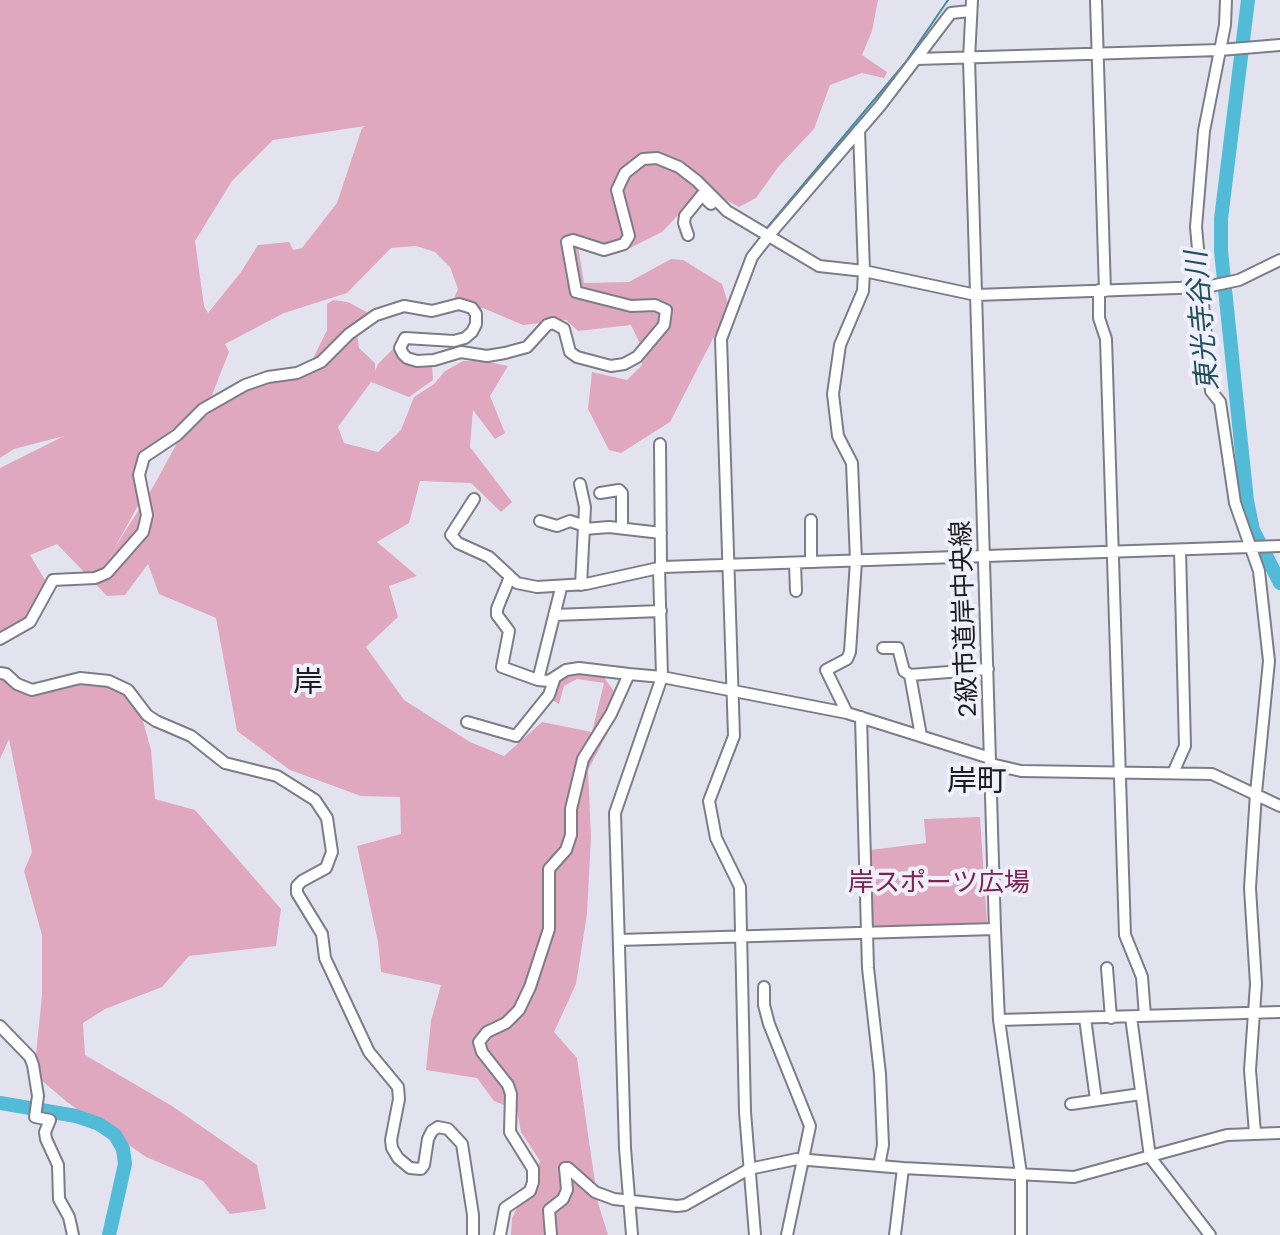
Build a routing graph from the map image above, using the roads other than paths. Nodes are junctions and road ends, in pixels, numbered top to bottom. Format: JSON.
{"nodes":[{"id":1,"x":1096,"y":0,"type":"edge"},
{"id":2,"x":1226,"y":0,"type":"edge"},
{"id":3,"x":971,"y":6,"type":"edge"},
{"id":4,"x":1280,"y":45,"type":"edge"},
{"id":5,"x":1220,"y":50,"type":"junction"},
{"id":6,"x":1098,"y":54,"type":"junction"},
{"id":7,"x":916,"y":59,"type":"junction"},
{"id":8,"x":969,"y":59,"type":"junction"},
{"id":9,"x":859,"y":130,"type":"junction"},
{"id":10,"x":766,"y":232,"type":"junction"},
{"id":11,"x":688,"y":235,"type":"dead end"},
{"id":12,"x":1280,"y":260,"type":"edge"},
{"id":13,"x":864,"y":271,"type":"junction"},
{"id":14,"x":1204,"y":287,"type":"junction"},
{"id":15,"x":1102,"y":290,"type":"junction"},
{"id":16,"x":976,"y":295,"type":"junction"},
{"id":17,"x":660,"y":444,"type":"dead end"},
{"id":18,"x":580,"y":484,"type":"dead end"},
{"id":19,"x":600,"y":493,"type":"dead end"},
{"id":20,"x":474,"y":499,"type":"dead end"},
{"id":21,"x":811,"y":520,"type":"dead end"},
{"id":22,"x":540,"y":521,"type":"dead end"},
{"id":23,"x":585,"y":528,"type":"junction"},
{"id":24,"x":622,"y":528,"type":"junction"},
{"id":25,"x":661,"y":533,"type":"junction"},
{"id":26,"x":1280,"y":546,"type":"edge"},
{"id":27,"x":1251,"y":547,"type":"junction"},
{"id":28,"x":1180,"y":550,"type":"junction"},
{"id":29,"x":1113,"y":552,"type":"junction"},
{"id":30,"x":986,"y":557,"type":"junction"},
{"id":31,"x":856,"y":561,"type":"junction"},
{"id":32,"x":811,"y":562,"type":"junction"},
{"id":33,"x":795,"y":563,"type":"junction"},
{"id":34,"x":728,"y":564,"type":"junction"},
{"id":35,"x":660,"y":567,"type":"junction"},
{"id":36,"x":510,"y":577,"type":"junction"},
{"id":37,"x":581,"y":585,"type":"junction"},
{"id":38,"x":561,"y":588,"type":"junction"},
{"id":39,"x":796,"y":591,"type":"dead end"},
{"id":40,"x":661,"y":611,"type":"junction"},
{"id":41,"x":554,"y":615,"type":"junction"},
{"id":42,"x":0,"y":639,"type":"edge"},
{"id":43,"x":883,"y":648,"type":"dead end"},
{"id":44,"x":988,"y":669,"type":"junction"},
{"id":45,"x":0,"y":673,"type":"edge"},
{"id":46,"x":629,"y":674,"type":"junction"},
{"id":47,"x":910,"y":675,"type":"junction"},
{"id":48,"x":555,"y":677,"type":"junction"},
{"id":49,"x":662,"y":677,"type":"junction"},
{"id":50,"x":538,"y":680,"type":"junction"},
{"id":51,"x":732,"y":690,"type":"junction"},
{"id":52,"x":847,"y":713,"type":"junction"},
{"id":53,"x":861,"y":717,"type":"junction"},
{"id":54,"x":467,"y":722,"type":"dead end"},
{"id":55,"x":921,"y":736,"type":"junction"},
{"id":56,"x":991,"y":761,"type":"junction"},
{"id":57,"x":1120,"y":771,"type":"junction"},
{"id":58,"x":1173,"y":773,"type":"junction"},
{"id":59,"x":1256,"y":793,"type":"junction"},
{"id":60,"x":1280,"y":806,"type":"edge"},
{"id":61,"x":995,"y":929,"type":"junction"},
{"id":62,"x":866,"y":933,"type":"junction"},
{"id":63,"x":741,"y":936,"type":"junction"},
{"id":64,"x":619,"y":940,"type":"junction"},
{"id":65,"x":1107,"y":968,"type":"dead end"},
{"id":66,"x":764,"y":987,"type":"dead end"},
{"id":67,"x":1280,"y":1012,"type":"edge"},
{"id":68,"x":1255,"y":1013,"type":"junction"},
{"id":69,"x":1145,"y":1016,"type":"junction"},
{"id":70,"x":1131,"y":1017,"type":"junction"},
{"id":71,"x":1085,"y":1018,"type":"junction"},
{"id":72,"x":1111,"y":1018,"type":"junction"},
{"id":73,"x":999,"y":1020,"type":"junction"},
{"id":74,"x":0,"y":1026,"type":"edge"},
{"id":75,"x":1141,"y":1094,"type":"junction"},
{"id":76,"x":1096,"y":1100,"type":"junction"},
{"id":77,"x":1071,"y":1104,"type":"dead end"},
{"id":78,"x":1255,"y":1133,"type":"junction"},
{"id":79,"x":1280,"y":1133,"type":"edge"},
{"id":80,"x":1150,"y":1157,"type":"junction"},
{"id":81,"x":805,"y":1161,"type":"junction"},
{"id":82,"x":879,"y":1166,"type":"junction"},
{"id":83,"x":903,"y":1168,"type":"junction"},
{"id":84,"x":749,"y":1169,"type":"junction"},
{"id":85,"x":1021,"y":1174,"type":"junction"},
{"id":86,"x":631,"y":1201,"type":"junction"},
{"id":87,"x":73,"y":1235,"type":"edge"},
{"id":88,"x":473,"y":1235,"type":"edge"},
{"id":89,"x":500,"y":1235,"type":"edge"},
{"id":90,"x":551,"y":1235,"type":"edge"},
{"id":91,"x":632,"y":1235,"type":"edge"},
{"id":92,"x":755,"y":1235,"type":"edge"},
{"id":93,"x":787,"y":1235,"type":"edge"},
{"id":94,"x":895,"y":1235,"type":"edge"},
{"id":95,"x":1021,"y":1235,"type":"edge"},
{"id":96,"x":1210,"y":1235,"type":"edge"}],
"edges":[{"from":1,"to":6,"type":"street"},
{"from":2,"to":5,"type":"street"},
{"from":3,"to":7,"type":"street"},
{"from":3,"to":8,"type":"street","name":"2級市道岸中央線"},
{"from":4,"to":5,"type":"street"},
{"from":5,"to":6,"type":"street"},
{"from":5,"to":14,"type":"street"},
{"from":6,"to":8,"type":"street"},
{"from":6,"to":15,"type":"street"},
{"from":7,"to":8,"type":"street"},
{"from":7,"to":9,"type":"street"},
{"from":8,"to":16,"type":"street","name":"2級市道岸中央線"},
{"from":9,"to":10,"type":"street"},
{"from":9,"to":13,"type":"street"},
{"from":10,"to":11,"type":"street"},
{"from":10,"to":13,"type":"street"},
{"from":10,"to":34,"type":"street"},
{"from":10,"to":42,"type":"street"},
{"from":12,"to":14,"type":"street"},
{"from":13,"to":16,"type":"street"},
{"from":13,"to":31,"type":"street"},
{"from":14,"to":15,"type":"street"},
{"from":14,"to":27,"type":"street"},
{"from":15,"to":16,"type":"street"},
{"from":15,"to":29,"type":"street"},
{"from":16,"to":30,"type":"street","name":"2級市道岸中央線"},
{"from":17,"to":25,"type":"street"},
{"from":18,"to":23,"type":"street"},
{"from":19,"to":24,"type":"street"},
{"from":20,"to":36,"type":"street"},
{"from":21,"to":32,"type":"street"},
{"from":22,"to":23,"type":"street"},
{"from":23,"to":24,"type":"street"},
{"from":23,"to":37,"type":"street"},
{"from":24,"to":25,"type":"street"},
{"from":25,"to":35,"type":"street"},
{"from":26,"to":27,"type":"street"},
{"from":27,"to":28,"type":"street"},
{"from":27,"to":59,"type":"street"},
{"from":28,"to":29,"type":"street"},
{"from":28,"to":58,"type":"street"},
{"from":29,"to":30,"type":"street"},
{"from":29,"to":57,"type":"street"},
{"from":30,"to":31,"type":"street"},
{"from":30,"to":44,"type":"street","name":"2級市道岸中央線"},
{"from":31,"to":32,"type":"street"},
{"from":31,"to":52,"type":"street"},
{"from":32,"to":33,"type":"street"},
{"from":33,"to":34,"type":"street"},
{"from":33,"to":39,"type":"street"},
{"from":34,"to":35,"type":"street"},
{"from":34,"to":51,"type":"street"},
{"from":35,"to":37,"type":"street"},
{"from":35,"to":40,"type":"street"},
{"from":36,"to":38,"type":"street"},
{"from":36,"to":50,"type":"street"},
{"from":37,"to":38,"type":"street"},
{"from":38,"to":41,"type":"street"},
{"from":40,"to":41,"type":"street"},
{"from":40,"to":49,"type":"street"},
{"from":41,"to":50,"type":"street"},
{"from":43,"to":47,"type":"street"},
{"from":44,"to":47,"type":"street"},
{"from":44,"to":56,"type":"street","name":"2級市道岸中央線"},
{"from":45,"to":88,"type":"street"},
{"from":46,"to":48,"type":"street"},
{"from":46,"to":49,"type":"street"},
{"from":46,"to":89,"type":"street"},
{"from":47,"to":55,"type":"street"},
{"from":48,"to":50,"type":"street"},
{"from":48,"to":54,"type":"street"},
{"from":49,"to":51,"type":"street"},
{"from":49,"to":64,"type":"street"},
{"from":51,"to":52,"type":"street"},
{"from":51,"to":63,"type":"street"},
{"from":52,"to":53,"type":"street"},
{"from":53,"to":55,"type":"street"},
{"from":53,"to":62,"type":"street"},
{"from":55,"to":56,"type":"street"},
{"from":56,"to":57,"type":"street"},
{"from":56,"to":61,"type":"street","name":"2級市道岸中央線"},
{"from":57,"to":58,"type":"street"},
{"from":57,"to":69,"type":"street"},
{"from":58,"to":59,"type":"street"},
{"from":59,"to":60,"type":"street"},
{"from":59,"to":68,"type":"street"},
{"from":61,"to":62,"type":"street"},
{"from":61,"to":73,"type":"street","name":"2級市道岸中央線"},
{"from":62,"to":63,"type":"street"},
{"from":62,"to":82,"type":"street"},
{"from":63,"to":64,"type":"street"},
{"from":63,"to":84,"type":"street"},
{"from":64,"to":86,"type":"street"},
{"from":65,"to":72,"type":"street"},
{"from":66,"to":81,"type":"street"},
{"from":67,"to":68,"type":"street"},
{"from":68,"to":69,"type":"street"},
{"from":68,"to":78,"type":"street"},
{"from":69,"to":70,"type":"street"},
{"from":70,"to":72,"type":"street"},
{"from":70,"to":75,"type":"street"},
{"from":71,"to":72,"type":"street"},
{"from":71,"to":73,"type":"street"},
{"from":71,"to":76,"type":"street"},
{"from":73,"to":85,"type":"street","name":"2級市道岸中央線"},
{"from":74,"to":87,"type":"street"},
{"from":75,"to":76,"type":"street"},
{"from":75,"to":80,"type":"street"},
{"from":76,"to":77,"type":"street"},
{"from":78,"to":79,"type":"street"},
{"from":78,"to":80,"type":"street"},
{"from":80,"to":85,"type":"street"},
{"from":80,"to":96,"type":"street"},
{"from":81,"to":82,"type":"street"},
{"from":81,"to":84,"type":"street"},
{"from":81,"to":93,"type":"street"},
{"from":82,"to":83,"type":"street"},
{"from":83,"to":85,"type":"street"},
{"from":83,"to":94,"type":"street"},
{"from":84,"to":86,"type":"street"},
{"from":84,"to":92,"type":"street"},
{"from":85,"to":95,"type":"street","name":"2級市道岸中央線"},
{"from":86,"to":90,"type":"street"},
{"from":86,"to":91,"type":"street"}]}
